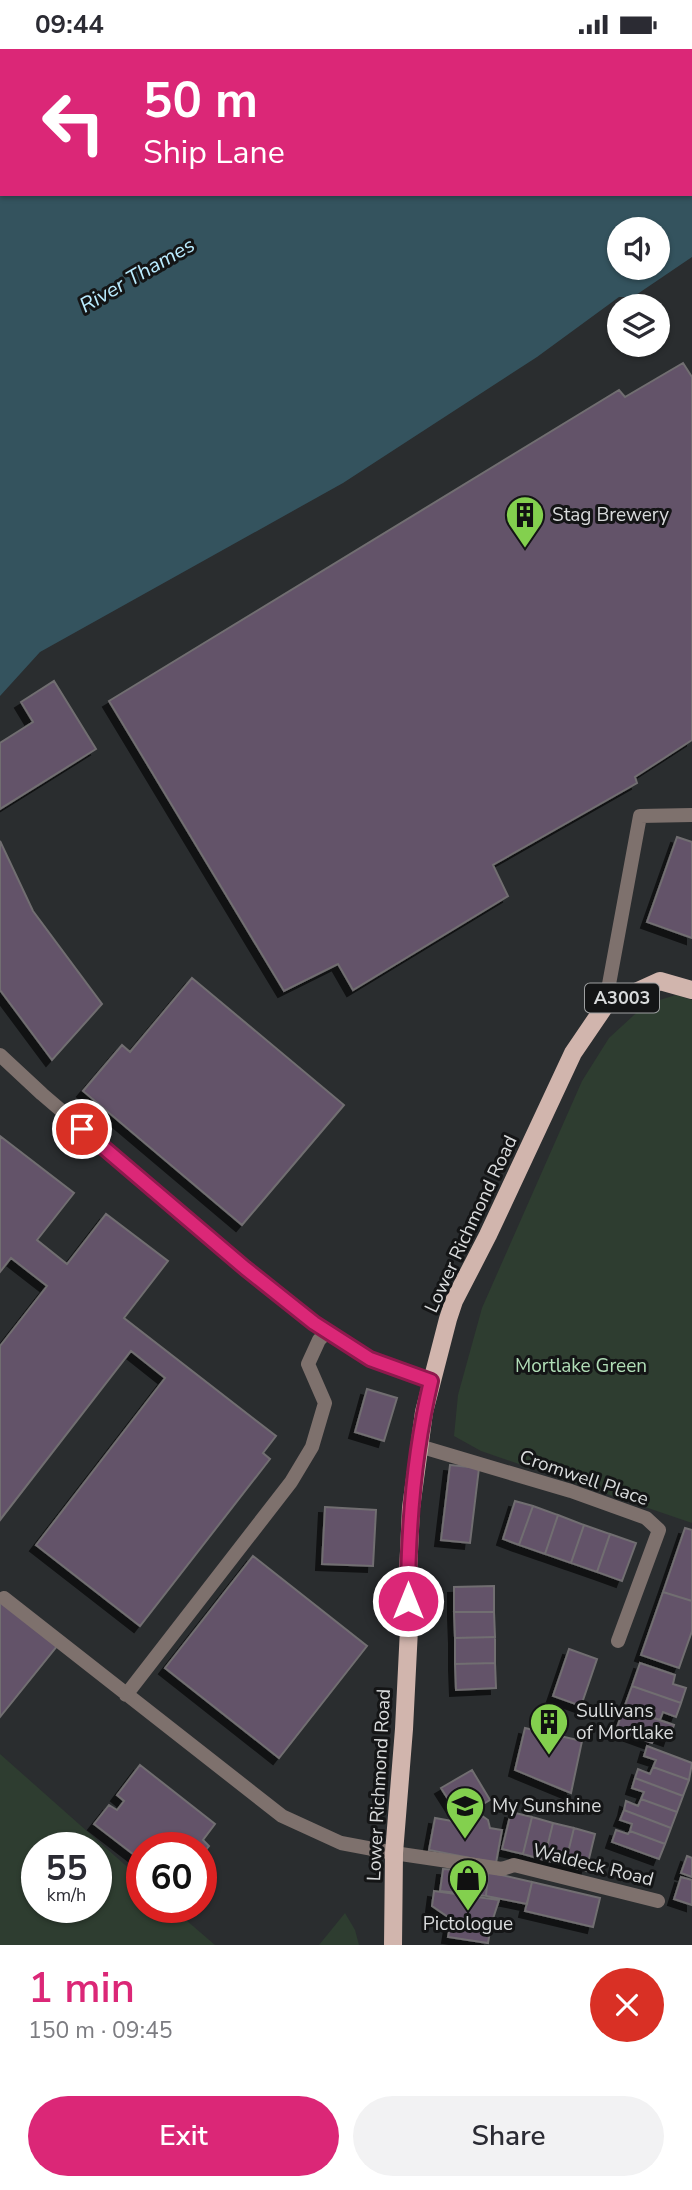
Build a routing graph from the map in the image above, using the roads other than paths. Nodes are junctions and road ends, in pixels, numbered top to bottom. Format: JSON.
{"nodes":[{"id":1,"x":692,"y":815,"type":"edge"},
{"id":2,"x":692,"y":990,"type":"edge"},
{"id":3,"x":605,"y":1006,"type":"junction"},
{"id":4,"x":0,"y":1055,"type":"edge"},
{"id":5,"x":328,"y":1331,"type":"junction"},
{"id":6,"x":431,"y":1381,"type":"junction"},
{"id":7,"x":419,"y":1446,"type":"junction"},
{"id":8,"x":4,"y":1598,"type":"dead end"},
{"id":9,"x":618,"y":1641,"type":"dead end"},
{"id":10,"x":126,"y":1695,"type":"junction"},
{"id":11,"x":394,"y":1853,"type":"junction"},
{"id":12,"x":658,"y":1901,"type":"dead end"},
{"id":13,"x":393,"y":1945,"type":"edge"}],
"edges":[{"from":1,"to":3,"type":"street"},
{"from":2,"to":3,"type":"main road","number":"A3003"},
{"from":3,"to":6,"type":"main road","name":"Lower Richmond Road","number":"A3003"},
{"from":4,"to":5,"type":"street"},
{"from":5,"to":6,"type":"street"},
{"from":5,"to":10,"type":"street"},
{"from":6,"to":7,"type":"main road","name":"Lower Richmond Road","number":"A3003"},
{"from":7,"to":9,"type":"street","name":"Cromwell Place"},
{"from":7,"to":11,"type":"main road","name":"Lower Richmond Road","number":"A3003"},
{"from":8,"to":10,"type":"street","name":"Waldeck Road"},
{"from":10,"to":11,"type":"street","name":"Waldeck Road"},
{"from":11,"to":12,"type":"street","name":"Waldeck Road"},
{"from":11,"to":13,"type":"main road","name":"Lower Richmond Road","number":"A3003"}]}
